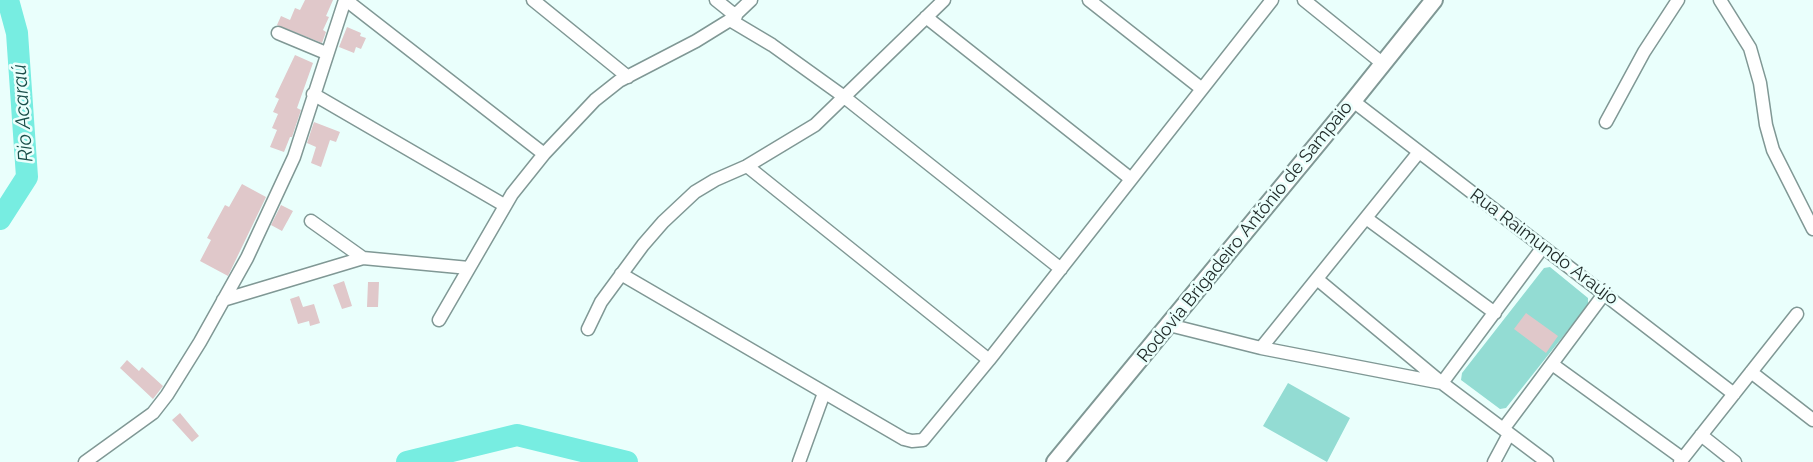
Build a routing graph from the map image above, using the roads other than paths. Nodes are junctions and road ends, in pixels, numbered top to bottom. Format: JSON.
{"nodes":[{"id":1,"x":345,"y":0,"type":"edge"},
{"id":2,"x":533,"y":0,"type":"edge"},
{"id":3,"x":716,"y":0,"type":"edge"},
{"id":4,"x":751,"y":0,"type":"edge"},
{"id":5,"x":944,"y":0,"type":"edge"},
{"id":6,"x":1089,"y":0,"type":"edge"},
{"id":7,"x":1272,"y":0,"type":"edge"},
{"id":8,"x":1304,"y":0,"type":"edge"},
{"id":9,"x":1434,"y":0,"type":"edge"},
{"id":10,"x":1678,"y":0,"type":"edge"},
{"id":11,"x":1720,"y":0,"type":"edge"},
{"id":12,"x":926,"y":17,"type":"junction"},
{"id":13,"x":733,"y":18,"type":"junction"},
{"id":14,"x":278,"y":33,"type":"dead end"},
{"id":15,"x":326,"y":53,"type":"junction"},
{"id":16,"x":1382,"y":63,"type":"junction"},
{"id":17,"x":628,"y":77,"type":"junction"},
{"id":18,"x":1203,"y":89,"type":"junction"},
{"id":19,"x":313,"y":94,"type":"junction"},
{"id":20,"x":843,"y":96,"type":"junction"},
{"id":21,"x":1353,"y":101,"type":"junction"},
{"id":22,"x":1606,"y":122,"type":"dead end"},
{"id":23,"x":1419,"y":152,"type":"junction"},
{"id":24,"x":544,"y":154,"type":"junction"},
{"id":25,"x":747,"y":165,"type":"junction"},
{"id":26,"x":1131,"y":179,"type":"junction"},
{"id":27,"x":504,"y":205,"type":"junction"},
{"id":28,"x":1366,"y":218,"type":"junction"},
{"id":29,"x":311,"y":221,"type":"dead end"},
{"id":30,"x":1813,"y":229,"type":"edge"},
{"id":31,"x":1544,"y":247,"type":"junction"},
{"id":32,"x":363,"y":258,"type":"junction"},
{"id":33,"x":469,"y":268,"type":"junction"},
{"id":34,"x":1061,"y":269,"type":"junction"},
{"id":35,"x":621,"y":274,"type":"junction"},
{"id":36,"x":1317,"y":279,"type":"junction"},
{"id":37,"x":1604,"y":294,"type":"junction"},
{"id":38,"x":224,"y":300,"type":"junction"},
{"id":39,"x":1494,"y":313,"type":"junction"},
{"id":40,"x":1797,"y":314,"type":"dead end"},
{"id":41,"x":439,"y":320,"type":"dead end"},
{"id":42,"x":1169,"y":325,"type":"junction"},
{"id":43,"x":588,"y":329,"type":"dead end"},
{"id":44,"x":1261,"y":348,"type":"junction"},
{"id":45,"x":990,"y":360,"type":"junction"},
{"id":46,"x":1552,"y":364,"type":"junction"},
{"id":47,"x":1751,"y":372,"type":"junction"},
{"id":48,"x":1442,"y":383,"type":"junction"},
{"id":49,"x":824,"y":393,"type":"junction"},
{"id":50,"x":1734,"y":394,"type":"junction"},
{"id":51,"x":1813,"y":420,"type":"edge"},
{"id":52,"x":1506,"y":431,"type":"junction"},
{"id":53,"x":1701,"y":435,"type":"junction"},
{"id":54,"x":1681,"y":460,"type":"edge"},
{"id":55,"x":85,"y":462,"type":"edge"},
{"id":56,"x":799,"y":462,"type":"edge"},
{"id":57,"x":1055,"y":462,"type":"edge"},
{"id":58,"x":1494,"y":462,"type":"edge"},
{"id":59,"x":1547,"y":462,"type":"edge"},
{"id":60,"x":1735,"y":462,"type":"edge"}],
"edges":[{"from":1,"to":15,"type":"street"},
{"from":1,"to":24,"type":"street"},
{"from":2,"to":17,"type":"street"},
{"from":3,"to":13,"type":"street"},
{"from":4,"to":13,"type":"street"},
{"from":5,"to":12,"type":"street"},
{"from":6,"to":18,"type":"street"},
{"from":7,"to":18,"type":"street"},
{"from":8,"to":16,"type":"street"},
{"from":9,"to":16,"type":"main road","name":"Rodovia Brigadeiro Antônio de Sampaio"},
{"from":10,"to":22,"type":"street"},
{"from":11,"to":30,"type":"street"},
{"from":12,"to":20,"type":"street"},
{"from":12,"to":26,"type":"street"},
{"from":13,"to":17,"type":"street"},
{"from":13,"to":20,"type":"street"},
{"from":14,"to":15,"type":"street"},
{"from":15,"to":19,"type":"street"},
{"from":16,"to":21,"type":"main road","name":"Rodovia Brigadeiro Antônio de Sampaio"},
{"from":17,"to":24,"type":"street"},
{"from":18,"to":26,"type":"street"},
{"from":19,"to":27,"type":"street"},
{"from":19,"to":38,"type":"street"},
{"from":20,"to":25,"type":"street"},
{"from":20,"to":34,"type":"street"},
{"from":21,"to":23,"type":"street","name":"Rua Raimundo Araújo"},
{"from":21,"to":42,"type":"main road","name":"Rodovia Brigadeiro Antônio de Sampaio"},
{"from":23,"to":28,"type":"street"},
{"from":23,"to":31,"type":"street","name":"Rua Raimundo Araújo"},
{"from":24,"to":27,"type":"street"},
{"from":25,"to":35,"type":"street"},
{"from":25,"to":45,"type":"street"},
{"from":26,"to":34,"type":"street"},
{"from":27,"to":33,"type":"street"},
{"from":28,"to":36,"type":"street"},
{"from":28,"to":39,"type":"street"},
{"from":29,"to":32,"type":"street"},
{"from":31,"to":37,"type":"street","name":"Rua Raimundo Araújo"},
{"from":31,"to":39,"type":"street"},
{"from":32,"to":33,"type":"street"},
{"from":32,"to":38,"type":"street"},
{"from":33,"to":41,"type":"street"},
{"from":34,"to":45,"type":"street"},
{"from":35,"to":43,"type":"street"},
{"from":35,"to":49,"type":"street"},
{"from":36,"to":44,"type":"street"},
{"from":36,"to":48,"type":"street"},
{"from":37,"to":46,"type":"street"},
{"from":37,"to":50,"type":"street","name":"Rua Raimundo Araújo"},
{"from":38,"to":55,"type":"street"},
{"from":39,"to":48,"type":"street"},
{"from":40,"to":47,"type":"street"},
{"from":42,"to":44,"type":"street"},
{"from":42,"to":57,"type":"main road","name":"Rodovia Brigadeiro Antônio de Sampaio"},
{"from":44,"to":48,"type":"street"},
{"from":45,"to":49,"type":"street"},
{"from":46,"to":52,"type":"street"},
{"from":46,"to":54,"type":"street"},
{"from":47,"to":50,"type":"street"},
{"from":47,"to":51,"type":"street"},
{"from":48,"to":52,"type":"street"},
{"from":49,"to":56,"type":"street"},
{"from":50,"to":53,"type":"street"},
{"from":52,"to":58,"type":"street"},
{"from":52,"to":59,"type":"street"},
{"from":53,"to":54,"type":"street"},
{"from":53,"to":60,"type":"street"}]}
